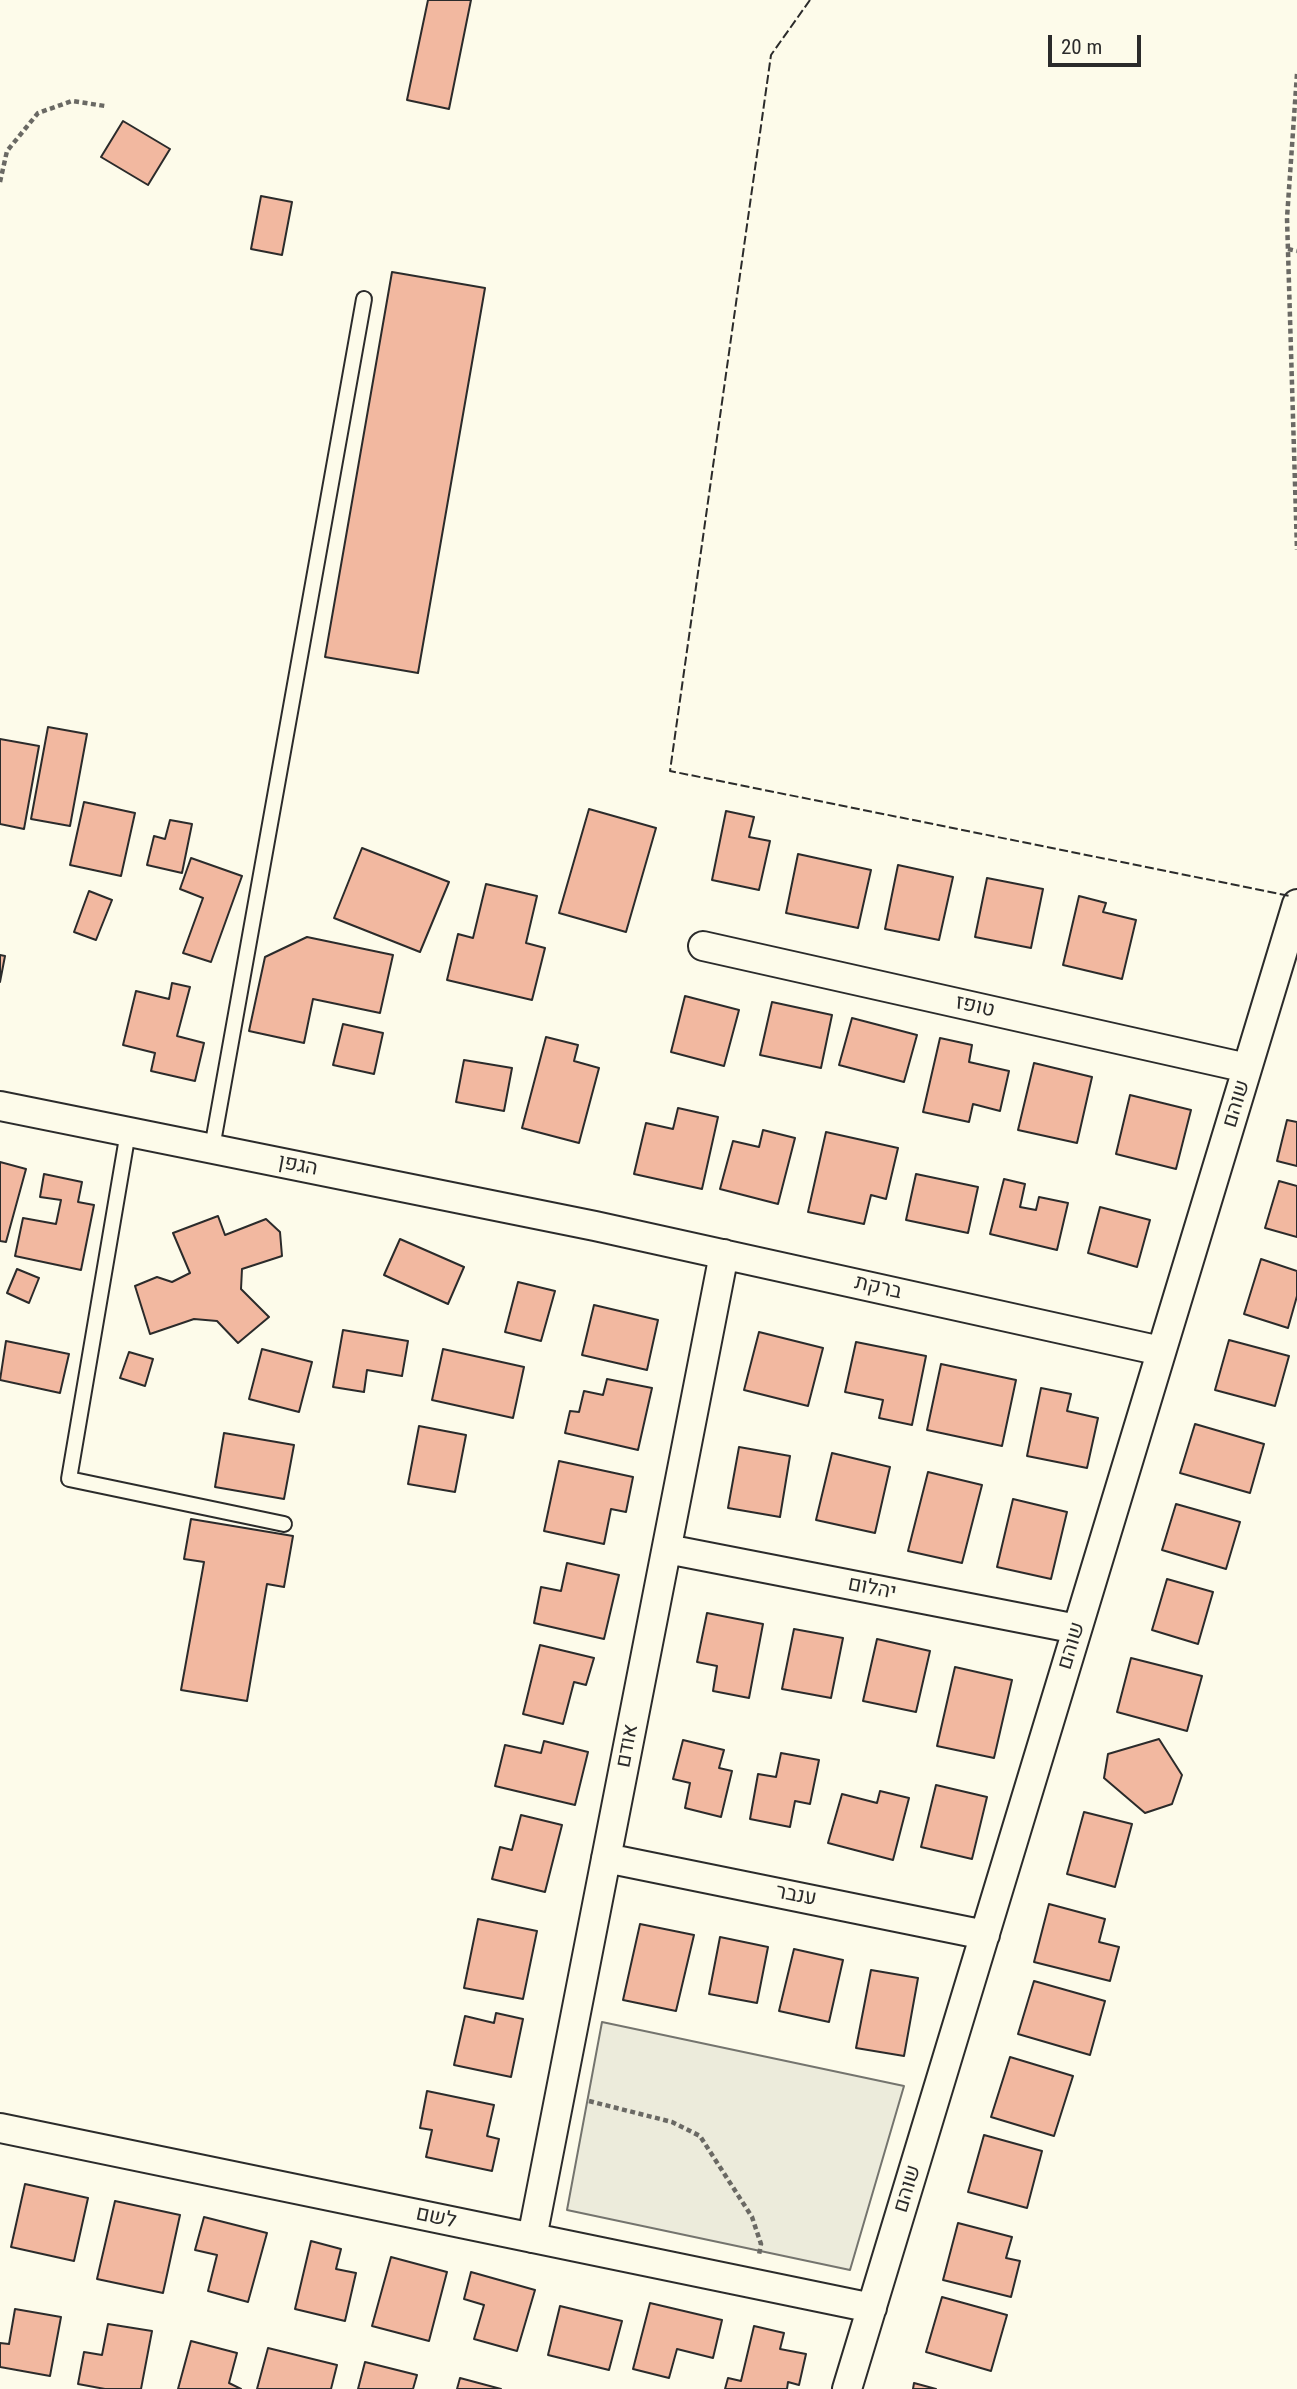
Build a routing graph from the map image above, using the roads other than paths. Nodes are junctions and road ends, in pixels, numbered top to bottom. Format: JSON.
{"nodes":[{"id":1,"x":364,"y":299,"type":"dead end"},
{"id":2,"x":1297,"y":904,"type":"edge"},
{"id":3,"x":703,"y":946,"type":"dead end"},
{"id":4,"x":1247,"y":1068,"type":"junction"},
{"id":5,"x":0,"y":1106,"type":"edge"},
{"id":6,"x":128,"y":1132,"type":"junction"},
{"id":7,"x":212,"y":1148,"type":"junction"},
{"id":8,"x":596,"y":1226,"type":"joint"},
{"id":9,"x":724,"y":1254,"type":"junction"},
{"id":10,"x":1161,"y":1351,"type":"junction"},
{"id":11,"x":284,"y":1524,"type":"dead end"},
{"id":12,"x":667,"y":1549,"type":"junction"},
{"id":13,"x":1077,"y":1629,"type":"junction"},
{"id":14,"x":606,"y":1858,"type":"junction"},
{"id":15,"x":985,"y":1935,"type":"junction"},
{"id":16,"x":0,"y":2128,"type":"edge"},
{"id":17,"x":532,"y":2238,"type":"junction"},
{"id":18,"x":872,"y":2308,"type":"junction"},
{"id":19,"x":847,"y":2389,"type":"edge"}],
"edges":[{"from":1,"to":7,"type":"lane"},
{"from":2,"to":4,"type":"street","name":"שוהם"},
{"from":3,"to":4,"type":"street","name":"טופז"},
{"from":4,"to":10,"type":"street","name":"שוהם"},
{"from":5,"to":6,"type":"street","name":"הגפן"},
{"from":6,"to":7,"type":"street","name":"הגפן"},
{"from":6,"to":11,"type":"lane"},
{"from":7,"to":8,"type":"street","name":"הגפן"},
{"from":8,"to":9,"type":"street","name":"ברקת"},
{"from":9,"to":10,"type":"street","name":"ברקת"},
{"from":9,"to":12,"type":"street","name":"אודם"},
{"from":10,"to":13,"type":"street","name":"שוהם"},
{"from":12,"to":13,"type":"street","name":"יהלום"},
{"from":12,"to":14,"type":"street","name":"אודם"},
{"from":13,"to":15,"type":"street","name":"שוהם"},
{"from":14,"to":15,"type":"street","name":"ענבר"},
{"from":14,"to":17,"type":"street","name":"אודם"},
{"from":15,"to":18,"type":"street","name":"שוהם"},
{"from":16,"to":17,"type":"street","name":"לשם"},
{"from":17,"to":18,"type":"street","name":"לשם"},
{"from":18,"to":19,"type":"street","name":"שוהם"}]}
